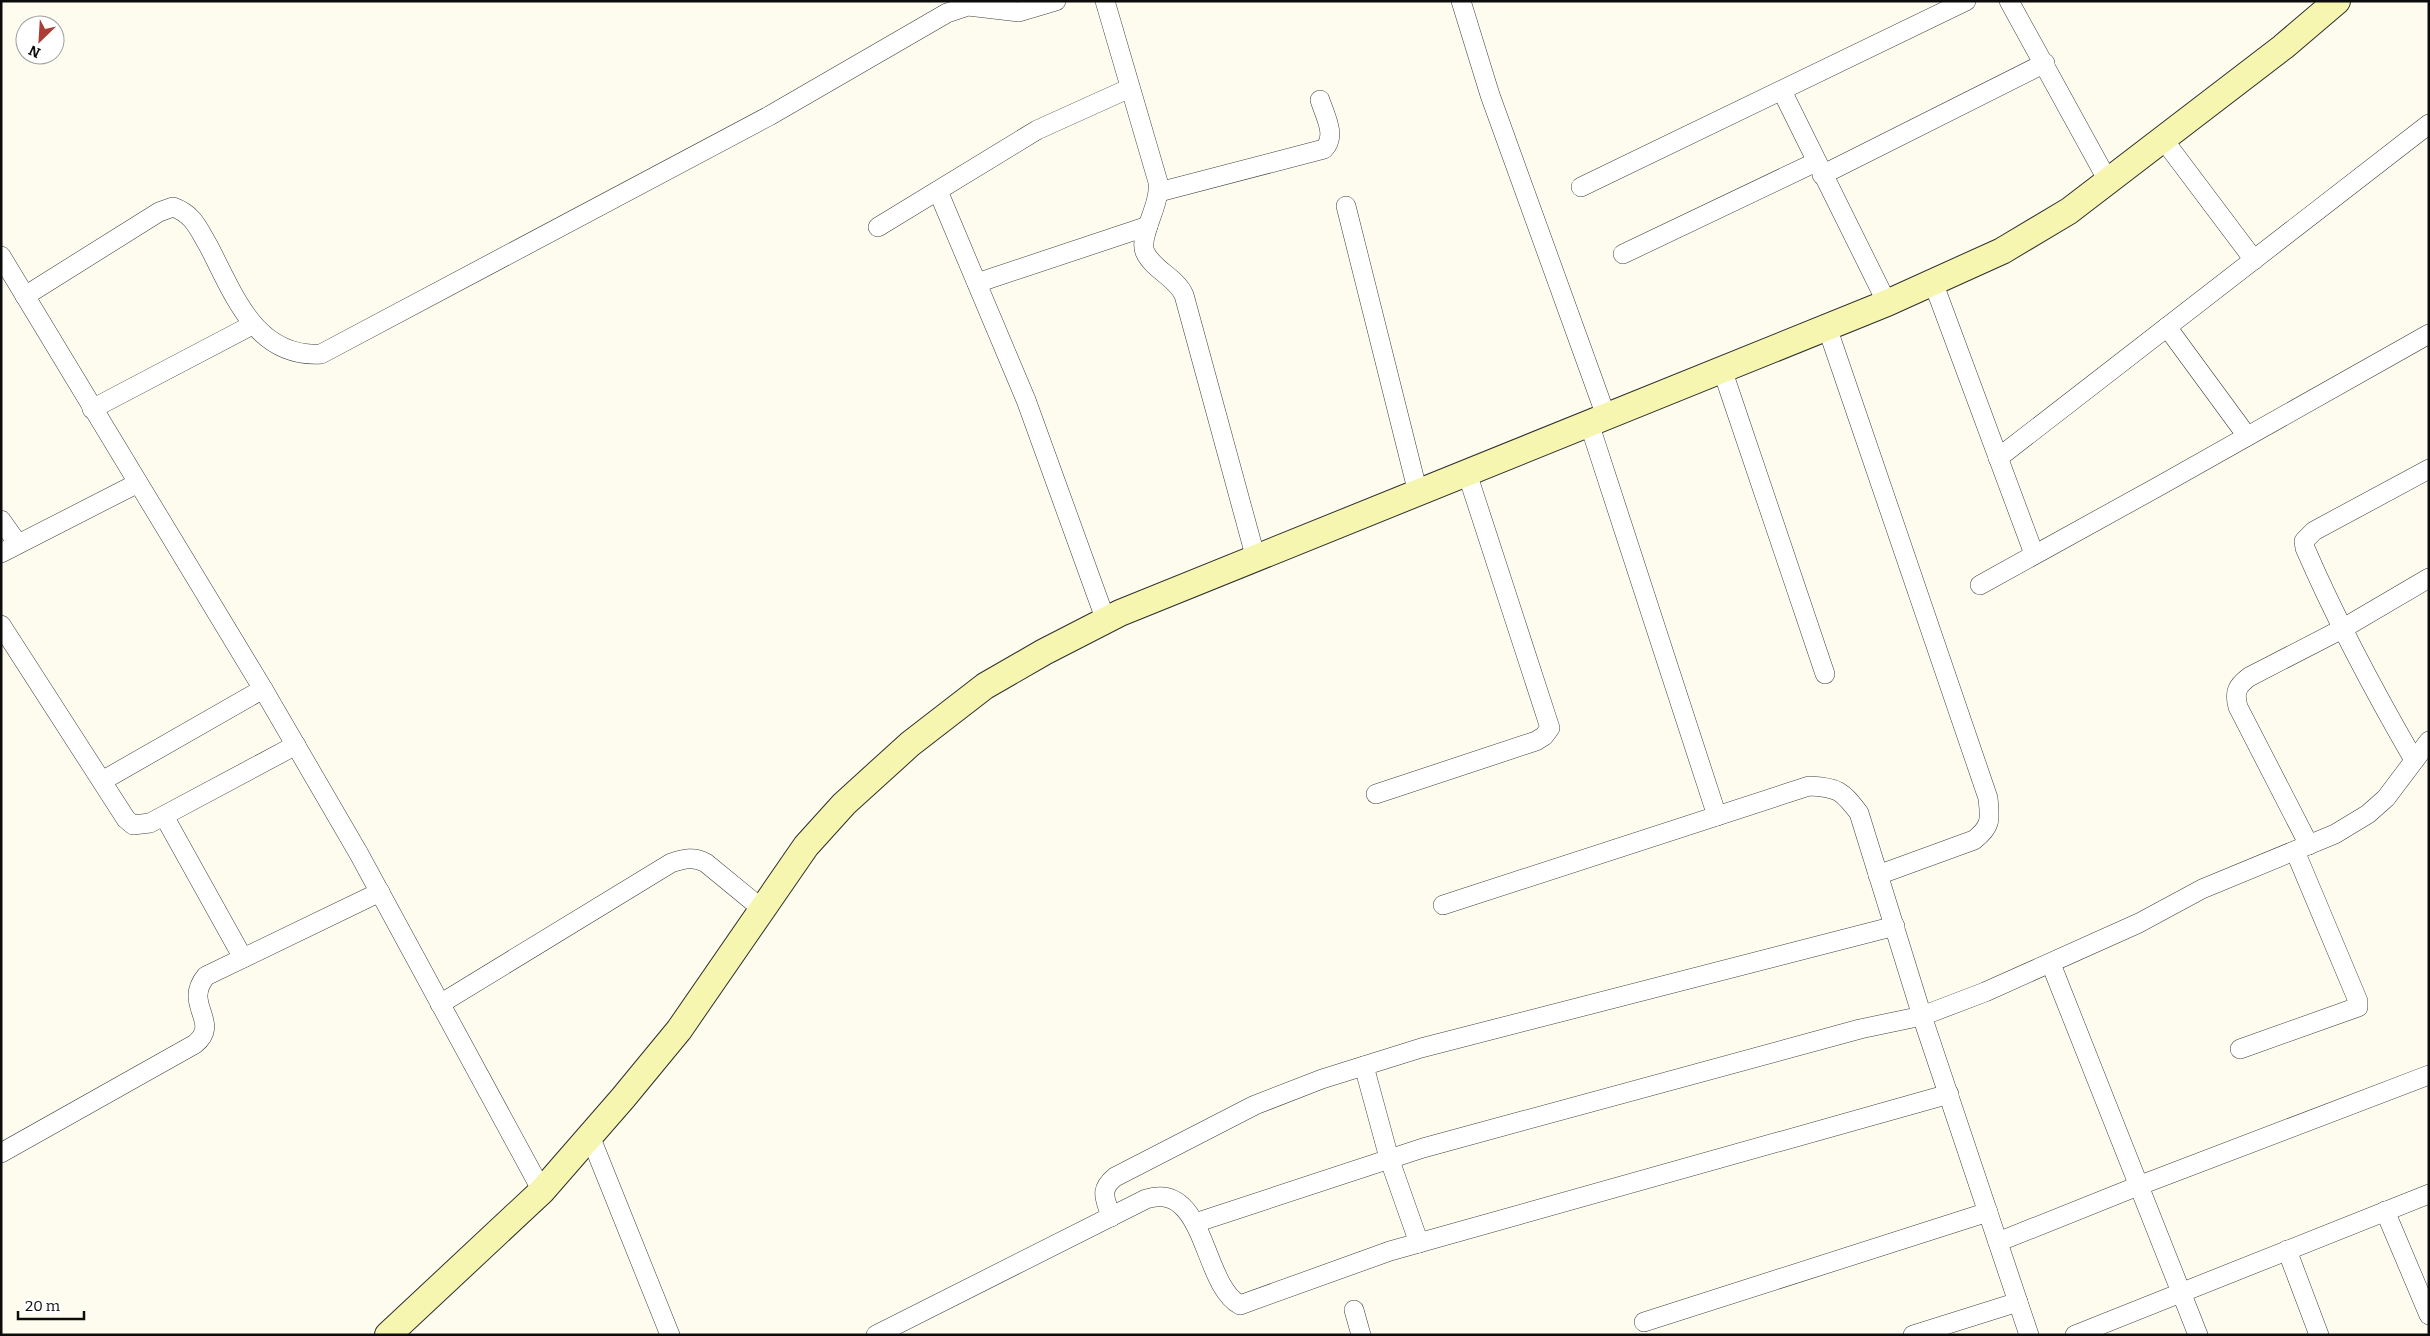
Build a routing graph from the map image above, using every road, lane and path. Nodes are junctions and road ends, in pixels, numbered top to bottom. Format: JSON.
{"nodes":[{"id":1,"x":1056,"y":1,"type":"edge"},
{"id":2,"x":1105,"y":1,"type":"edge"},
{"id":3,"x":1461,"y":1,"type":"edge"},
{"id":4,"x":1966,"y":1,"type":"edge"},
{"id":5,"x":2009,"y":1,"type":"edge"},
{"id":6,"x":2338,"y":1,"type":"edge"},
{"id":7,"x":2045,"y":63,"type":"junction"},
{"id":8,"x":1130,"y":88,"type":"junction"},
{"id":9,"x":1782,"y":91,"type":"junction"},
{"id":10,"x":1320,"y":100,"type":"dead end"},
{"id":11,"x":2429,"y":124,"type":"edge"},
{"id":12,"x":2163,"y":139,"type":"junction"},
{"id":13,"x":1819,"y":168,"type":"junction"},
{"id":14,"x":2108,"y":181,"type":"junction"},
{"id":15,"x":1581,"y":187,"type":"dead end"},
{"id":16,"x":938,"y":191,"type":"junction"},
{"id":17,"x":1159,"y":192,"type":"junction"},
{"id":18,"x":1346,"y":206,"type":"dead end"},
{"id":19,"x":1148,"y":226,"type":"junction"},
{"id":20,"x":878,"y":227,"type":"dead end"},
{"id":21,"x":1623,"y":254,"type":"dead end"},
{"id":22,"x":1,"y":256,"type":"edge"},
{"id":23,"x":2254,"y":260,"type":"junction"},
{"id":24,"x":7,"y":274,"type":"edge"},
{"id":25,"x":1933,"y":282,"type":"junction"},
{"id":26,"x":977,"y":283,"type":"junction"},
{"id":27,"x":25,"y":296,"type":"junction"},
{"id":28,"x":1887,"y":303,"type":"junction"},
{"id":29,"x":252,"y":326,"type":"junction"},
{"id":30,"x":1827,"y":327,"type":"junction"},
{"id":31,"x":2167,"y":327,"type":"junction"},
{"id":32,"x":2429,"y":334,"type":"edge"},
{"id":33,"x":1722,"y":369,"type":"junction"},
{"id":34,"x":92,"y":410,"type":"junction"},
{"id":35,"x":1598,"y":420,"type":"junction"},
{"id":36,"x":2247,"y":436,"type":"junction"},
{"id":37,"x":1998,"y":458,"type":"junction"},
{"id":38,"x":2429,"y":469,"type":"edge"},
{"id":39,"x":1467,"y":473,"type":"junction"},
{"id":40,"x":138,"y":484,"type":"junction"},
{"id":41,"x":1418,"y":493,"type":"junction"},
{"id":42,"x":1,"y":520,"type":"edge"},
{"id":43,"x":10,"y":549,"type":"edge"},
{"id":44,"x":2034,"y":554,"type":"junction"},
{"id":45,"x":1256,"y":559,"type":"junction"},
{"id":46,"x":2429,"y":578,"type":"edge"},
{"id":47,"x":1980,"y":585,"type":"dead end"},
{"id":48,"x":1106,"y":620,"type":"junction"},
{"id":49,"x":1,"y":626,"type":"edge"},
{"id":50,"x":2342,"y":629,"type":"junction"},
{"id":51,"x":1825,"y":674,"type":"dead end"},
{"id":52,"x":263,"y":689,"type":"junction"},
{"id":53,"x":2429,"y":741,"type":"edge"},
{"id":54,"x":296,"y":745,"type":"junction"},
{"id":55,"x":2414,"y":760,"type":"junction"},
{"id":56,"x":102,"y":781,"type":"junction"},
{"id":57,"x":1376,"y":794,"type":"dead end"},
{"id":58,"x":164,"y":816,"type":"junction"},
{"id":59,"x":1717,"y":816,"type":"junction"},
{"id":60,"x":2302,"y":848,"type":"junction"},
{"id":61,"x":1878,"y":875,"type":"junction"},
{"id":62,"x":380,"y":892,"type":"junction"},
{"id":63,"x":1443,"y":905,"type":"dead end"},
{"id":64,"x":762,"y":909,"type":"junction"},
{"id":65,"x":1894,"y":926,"type":"junction"},
{"id":66,"x":243,"y":958,"type":"junction"},
{"id":67,"x":2051,"y":964,"type":"junction"},
{"id":68,"x":440,"y":1004,"type":"junction"},
{"id":69,"x":1922,"y":1016,"type":"junction"},
{"id":70,"x":2240,"y":1049,"type":"dead end"},
{"id":71,"x":1364,"y":1066,"type":"junction"},
{"id":72,"x":2429,"y":1075,"type":"edge"},
{"id":73,"x":1949,"y":1094,"type":"junction"},
{"id":74,"x":590,"y":1136,"type":"junction"},
{"id":75,"x":1,"y":1153,"type":"edge"},
{"id":76,"x":1389,"y":1158,"type":"junction"},
{"id":77,"x":2138,"y":1186,"type":"junction"},
{"id":78,"x":542,"y":1192,"type":"junction"},
{"id":79,"x":2429,"y":1194,"type":"edge"},
{"id":80,"x":2384,"y":1211,"type":"junction"},
{"id":81,"x":1988,"y":1212,"type":"junction"},
{"id":82,"x":1111,"y":1217,"type":"junction"},
{"id":83,"x":1195,"y":1223,"type":"junction"},
{"id":84,"x":1998,"y":1242,"type":"junction"},
{"id":85,"x":1419,"y":1243,"type":"junction"},
{"id":86,"x":2287,"y":1250,"type":"junction"},
{"id":87,"x":2181,"y":1294,"type":"junction"},
{"id":88,"x":2018,"y":1302,"type":"junction"},
{"id":89,"x":1354,"y":1310,"type":"dead end"},
{"id":90,"x":2428,"y":1312,"type":"edge"},
{"id":91,"x":1644,"y":1322,"type":"dead end"},
{"id":92,"x":899,"y":1330,"type":"edge"},
{"id":93,"x":388,"y":1335,"type":"edge"},
{"id":94,"x":670,"y":1335,"type":"edge"},
{"id":95,"x":876,"y":1335,"type":"edge"},
{"id":96,"x":1361,"y":1335,"type":"edge"},
{"id":97,"x":1913,"y":1335,"type":"edge"},
{"id":98,"x":2029,"y":1335,"type":"edge"},
{"id":99,"x":2075,"y":1335,"type":"edge"},
{"id":100,"x":2198,"y":1335,"type":"edge"},
{"id":101,"x":2319,"y":1335,"type":"edge"}],
"edges":[{"from":1,"to":29,"type":"street"},
{"from":2,"to":8,"type":"street"},
{"from":3,"to":35,"type":"street"},
{"from":4,"to":9,"type":"street"},
{"from":5,"to":7,"type":"street"},
{"from":6,"to":12,"type":"street"},
{"from":7,"to":13,"type":"street"},
{"from":7,"to":14,"type":"street"},
{"from":8,"to":16,"type":"street"},
{"from":8,"to":17,"type":"street"},
{"from":9,"to":13,"type":"street"},
{"from":9,"to":15,"type":"street"},
{"from":10,"to":17,"type":"street"},
{"from":11,"to":23,"type":"street"},
{"from":12,"to":14,"type":"street"},
{"from":12,"to":23,"type":"street"},
{"from":13,"to":21,"type":"street"},
{"from":13,"to":28,"type":"street"},
{"from":14,"to":25,"type":"street"},
{"from":16,"to":20,"type":"street"},
{"from":16,"to":26,"type":"street"},
{"from":17,"to":19,"type":"street"},
{"from":18,"to":41,"type":"street"},
{"from":19,"to":26,"type":"street"},
{"from":19,"to":45,"type":"street"},
{"from":22,"to":24,"type":"street"},
{"from":23,"to":31,"type":"street"},
{"from":24,"to":27,"type":"street"},
{"from":25,"to":28,"type":"street"},
{"from":25,"to":37,"type":"street"},
{"from":26,"to":48,"type":"street"},
{"from":27,"to":29,"type":"street"},
{"from":27,"to":34,"type":"street"},
{"from":28,"to":30,"type":"street"},
{"from":29,"to":34,"type":"street"},
{"from":30,"to":33,"type":"street"},
{"from":30,"to":61,"type":"street"},
{"from":31,"to":36,"type":"street"},
{"from":31,"to":37,"type":"street"},
{"from":32,"to":36,"type":"street"},
{"from":33,"to":35,"type":"street"},
{"from":33,"to":51,"type":"street"},
{"from":34,"to":40,"type":"street"},
{"from":35,"to":39,"type":"street"},
{"from":35,"to":59,"type":"street"},
{"from":36,"to":44,"type":"street"},
{"from":37,"to":44,"type":"street"},
{"from":38,"to":50,"type":"street"},
{"from":39,"to":41,"type":"street"},
{"from":39,"to":57,"type":"street"},
{"from":40,"to":43,"type":"street"},
{"from":40,"to":52,"type":"street"},
{"from":41,"to":45,"type":"street"},
{"from":42,"to":43,"type":"street"},
{"from":44,"to":47,"type":"street"},
{"from":45,"to":48,"type":"street"},
{"from":46,"to":50,"type":"street"},
{"from":48,"to":64,"type":"street"},
{"from":49,"to":56,"type":"street"},
{"from":50,"to":55,"type":"street"},
{"from":50,"to":60,"type":"street"},
{"from":52,"to":54,"type":"street"},
{"from":52,"to":56,"type":"street"},
{"from":53,"to":55,"type":"street"},
{"from":54,"to":58,"type":"street"},
{"from":54,"to":62,"type":"street"},
{"from":55,"to":60,"type":"street"},
{"from":56,"to":58,"type":"street"},
{"from":58,"to":66,"type":"street"},
{"from":59,"to":61,"type":"street"},
{"from":59,"to":63,"type":"street"},
{"from":60,"to":67,"type":"street"},
{"from":60,"to":70,"type":"street"},
{"from":61,"to":65,"type":"street"},
{"from":62,"to":66,"type":"street"},
{"from":62,"to":68,"type":"street"},
{"from":64,"to":68,"type":"street"},
{"from":64,"to":74,"type":"street"},
{"from":65,"to":69,"type":"street"},
{"from":65,"to":71,"type":"street"},
{"from":66,"to":75,"type":"street"},
{"from":67,"to":69,"type":"street"},
{"from":67,"to":77,"type":"street"},
{"from":68,"to":78,"type":"street"},
{"from":69,"to":73,"type":"street"},
{"from":69,"to":76,"type":"street"},
{"from":71,"to":76,"type":"street"},
{"from":71,"to":82,"type":"street"},
{"from":72,"to":77,"type":"street"},
{"from":73,"to":81,"type":"street"},
{"from":73,"to":85,"type":"street"},
{"from":74,"to":78,"type":"street"},
{"from":74,"to":94,"type":"street"},
{"from":76,"to":83,"type":"street"},
{"from":76,"to":85,"type":"street"},
{"from":77,"to":84,"type":"street"},
{"from":77,"to":87,"type":"street"},
{"from":78,"to":93,"type":"street"},
{"from":79,"to":80,"type":"street"},
{"from":80,"to":86,"type":"street"},
{"from":80,"to":90,"type":"street"},
{"from":81,"to":84,"type":"street"},
{"from":81,"to":91,"type":"street"},
{"from":82,"to":83,"type":"street"},
{"from":82,"to":92,"type":"street"},
{"from":83,"to":85,"type":"street"},
{"from":84,"to":88,"type":"street"},
{"from":86,"to":87,"type":"street"},
{"from":86,"to":101,"type":"street"},
{"from":87,"to":99,"type":"street"},
{"from":87,"to":100,"type":"street"},
{"from":88,"to":97,"type":"street"},
{"from":88,"to":98,"type":"street"},
{"from":89,"to":96,"type":"street"},
{"from":92,"to":95,"type":"street"}]}
